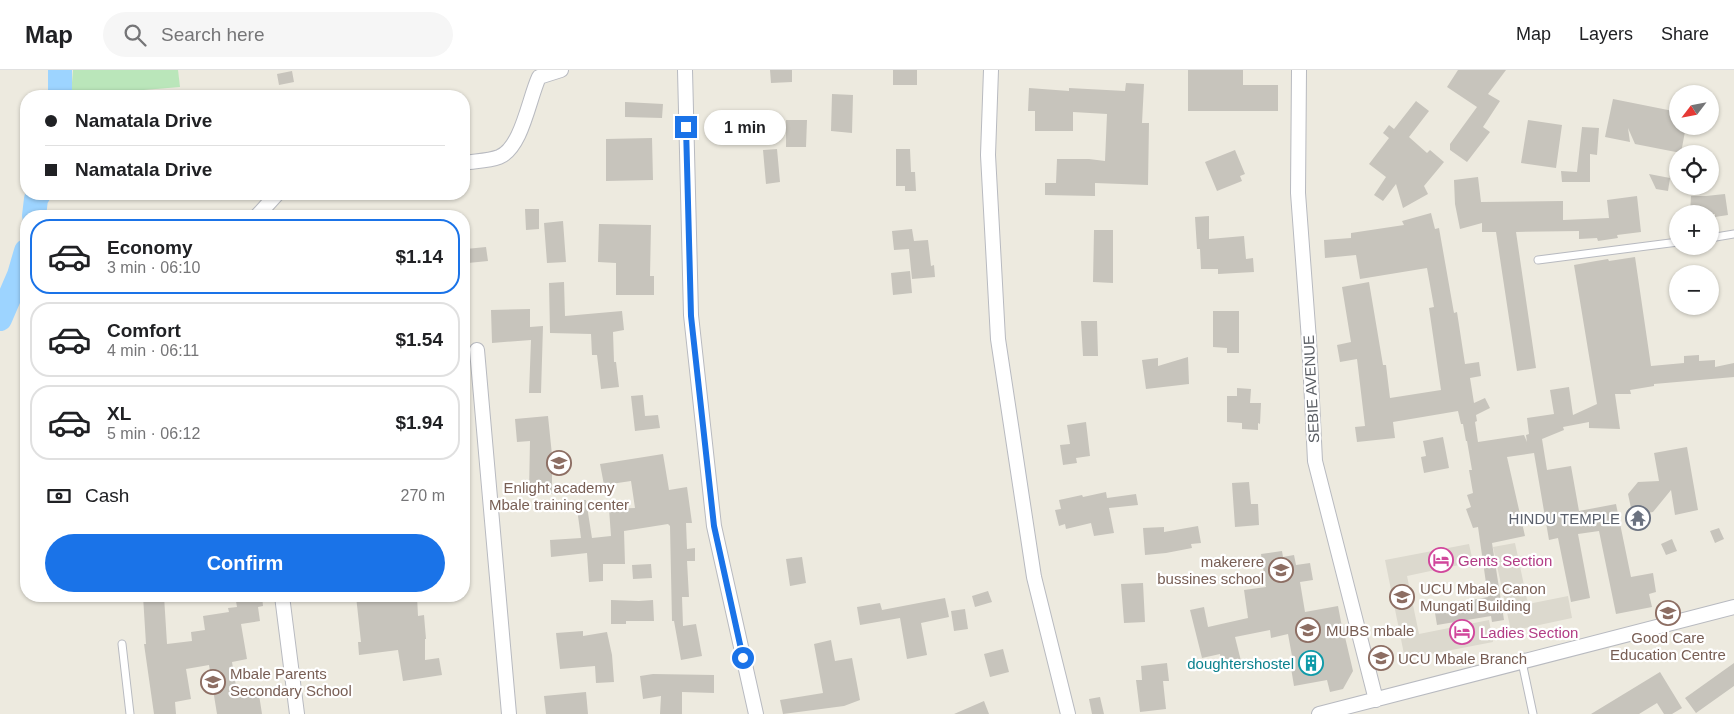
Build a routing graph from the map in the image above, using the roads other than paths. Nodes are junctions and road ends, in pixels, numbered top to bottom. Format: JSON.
{"nodes":[{"id":1,"x":561,"y":70,"type":"edge"},
{"id":2,"x":685,"y":70,"type":"edge"},
{"id":3,"x":991,"y":70,"type":"edge"},
{"id":4,"x":1299,"y":70,"type":"edge"},
{"id":5,"x":470,"y":162,"type":"edge"},
{"id":6,"x":272,"y":200,"type":"edge"},
{"id":7,"x":262,"y":210,"type":"edge"},
{"id":8,"x":1734,"y":234,"type":"edge"},
{"id":9,"x":1719,"y":236,"type":"edge"},
{"id":10,"x":1669,"y":243,"type":"edge"},
{"id":11,"x":1538,"y":260,"type":"dead end"},
{"id":12,"x":477,"y":350,"type":"dead end"},
{"id":13,"x":283,"y":602,"type":"edge"},
{"id":14,"x":1734,"y":607,"type":"edge"},
{"id":15,"x":122,"y":644,"type":"dead end"},
{"id":16,"x":1522,"y":662,"type":"junction"},
{"id":17,"x":1376,"y":700,"type":"junction"},
{"id":18,"x":130,"y":714,"type":"edge"},
{"id":19,"x":297,"y":714,"type":"edge"},
{"id":20,"x":509,"y":714,"type":"edge"},
{"id":21,"x":756,"y":714,"type":"edge"},
{"id":22,"x":1068,"y":714,"type":"edge"},
{"id":23,"x":1319,"y":714,"type":"edge"},
{"id":24,"x":1533,"y":714,"type":"edge"}],
"edges":[{"from":1,"to":5,"type":"street"},
{"from":2,"to":21,"type":"street"},
{"from":3,"to":22,"type":"street"},
{"from":4,"to":17,"type":"street","name":"SEBIE AVENUE"},
{"from":6,"to":7,"type":"street"},
{"from":8,"to":9,"type":"lane"},
{"from":10,"to":11,"type":"lane"},
{"from":12,"to":20,"type":"street"},
{"from":13,"to":19,"type":"street"},
{"from":14,"to":16,"type":"street"},
{"from":15,"to":18,"type":"lane"},
{"from":16,"to":17,"type":"street"},
{"from":16,"to":24,"type":"lane"},
{"from":17,"to":23,"type":"street"}]}
